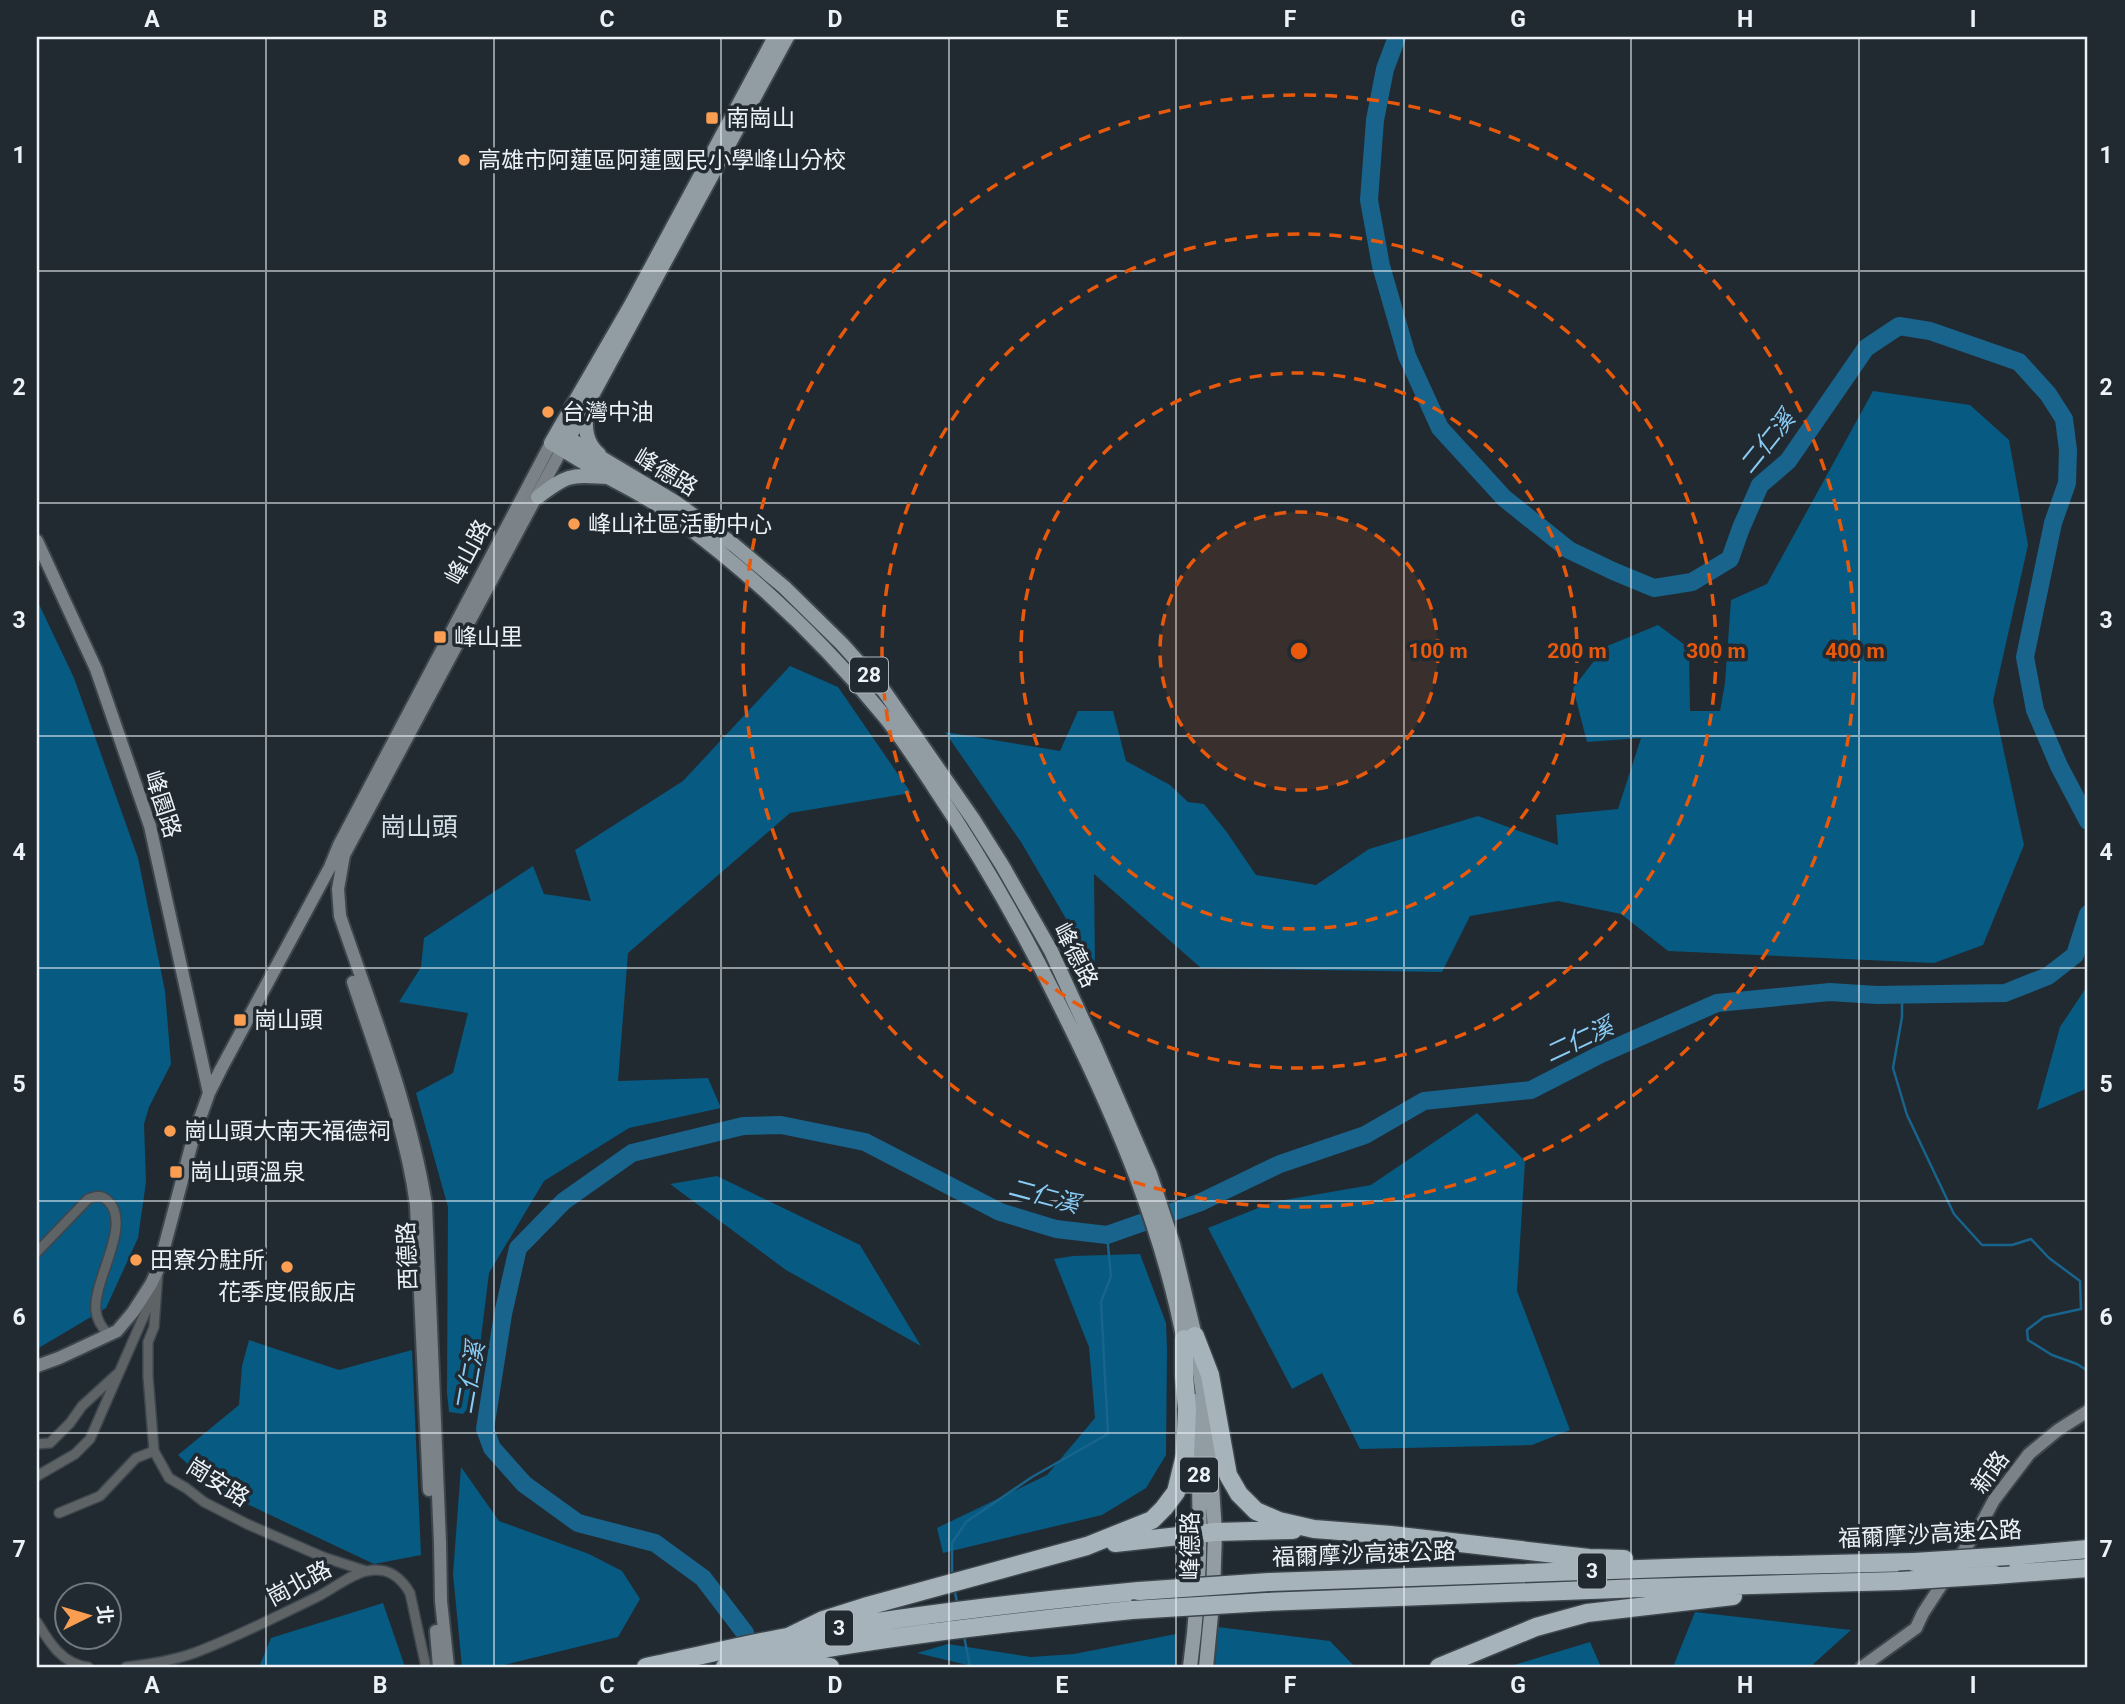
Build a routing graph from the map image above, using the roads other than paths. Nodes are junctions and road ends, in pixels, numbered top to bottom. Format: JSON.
{"nodes":[{"id":1,"x":775,"y":37,"type":"edge"},
{"id":2,"x":787,"y":37,"type":"edge"},
{"id":3,"x":587,"y":406,"type":"junction"},
{"id":4,"x":560,"y":441,"type":"junction"},
{"id":5,"x":611,"y":472,"type":"junction"},
{"id":6,"x":538,"y":497,"type":"junction"},
{"id":7,"x":37,"y":541,"type":"edge"},
{"id":8,"x":344,"y":855,"type":"junction"},
{"id":9,"x":330,"y":867,"type":"junction"},
{"id":10,"x":209,"y":1093,"type":"junction"},
{"id":11,"x":421,"y":1205,"type":"junction"},
{"id":12,"x":37,"y":1252,"type":"edge"},
{"id":13,"x":159,"y":1267,"type":"junction"},
{"id":14,"x":1189,"y":1333,"type":"junction"},
{"id":15,"x":109,"y":1335,"type":"junction"},
{"id":16,"x":37,"y":1366,"type":"edge"},
{"id":17,"x":121,"y":1371,"type":"junction"},
{"id":18,"x":2088,"y":1411,"type":"edge"},
{"id":19,"x":37,"y":1444,"type":"edge"},
{"id":20,"x":154,"y":1451,"type":"junction"},
{"id":21,"x":37,"y":1476,"type":"edge"},
{"id":22,"x":59,"y":1513,"type":"dead end"},
{"id":23,"x":1314,"y":1530,"type":"junction"},
{"id":24,"x":1207,"y":1533,"type":"junction"},
{"id":25,"x":436,"y":1542,"type":"junction"},
{"id":26,"x":1087,"y":1546,"type":"junction"},
{"id":27,"x":2088,"y":1549,"type":"edge"},
{"id":28,"x":1697,"y":1567,"type":"junction"},
{"id":29,"x":2088,"y":1568,"type":"edge"},
{"id":30,"x":366,"y":1571,"type":"junction"},
{"id":31,"x":1778,"y":1585,"type":"junction"},
{"id":32,"x":37,"y":1622,"type":"edge"},
{"id":33,"x":790,"y":1636,"type":"junction"},
{"id":34,"x":760,"y":1660,"type":"junction"},
{"id":35,"x":88,"y":1667,"type":"edge"},
{"id":36,"x":126,"y":1667,"type":"edge"},
{"id":37,"x":426,"y":1667,"type":"edge"},
{"id":38,"x":439,"y":1667,"type":"edge"},
{"id":39,"x":448,"y":1667,"type":"edge"},
{"id":40,"x":646,"y":1667,"type":"edge"},
{"id":41,"x":725,"y":1667,"type":"edge"},
{"id":42,"x":830,"y":1667,"type":"edge"},
{"id":43,"x":1190,"y":1667,"type":"edge"},
{"id":44,"x":1206,"y":1667,"type":"edge"},
{"id":45,"x":1439,"y":1667,"type":"edge"},
{"id":46,"x":1863,"y":1667,"type":"edge"}],
"edges":[{"from":1,"to":4,"type":"main road","name":"峰山路"},
{"from":2,"to":3,"type":"main road","name":"峰山路"},
{"from":3,"to":4,"type":"main road","name":"峰山路"},
{"from":3,"to":5,"type":"main road"},
{"from":4,"to":5,"type":"main road","name":"峰德路","number":"28"},
{"from":4,"to":6,"type":"street","name":"峰山路"},
{"from":4,"to":9,"type":"street","name":"峰山路"},
{"from":5,"to":6,"type":"main road"},
{"from":5,"to":14,"type":"main road","name":"峰德路","number":"28"},
{"from":6,"to":8,"type":"street","name":"峰山路"},
{"from":7,"to":10,"type":"street","name":"峰園路"},
{"from":8,"to":9,"type":"street"},
{"from":8,"to":11,"type":"street","name":"西德路"},
{"from":9,"to":10,"type":"street","name":"峰山路"},
{"from":9,"to":11,"type":"street","name":"西德路"},
{"from":10,"to":13,"type":"street","name":"崗安路"},
{"from":11,"to":25,"type":"street","name":"西德路"},
{"from":12,"to":15,"type":"street"},
{"from":13,"to":15,"type":"street","name":"崗安路"},
{"from":13,"to":17,"type":"street","name":"崗安路"},
{"from":13,"to":20,"type":"street","name":"崗安路"},
{"from":14,"to":23,"type":"highway"},
{"from":14,"to":24,"type":"main road","name":"峰德路","number":"28"},
{"from":14,"to":26,"type":"highway"},
{"from":15,"to":16,"type":"street","name":"崗安路"},
{"from":17,"to":19,"type":"street"},
{"from":17,"to":21,"type":"street","name":"崗安路"},
{"from":18,"to":46,"type":"street","name":"新路"},
{"from":20,"to":22,"type":"street"},
{"from":20,"to":30,"type":"street","name":"崗安路"},
{"from":23,"to":24,"type":"highway"},
{"from":23,"to":28,"type":"highway"},
{"from":24,"to":26,"type":"highway"},
{"from":24,"to":43,"type":"main road","name":"峰德路","number":"28"},
{"from":24,"to":44,"type":"main road","name":"峰德路","number":"28"},
{"from":25,"to":38,"type":"street","name":"西德路"},
{"from":25,"to":39,"type":"street","name":"西德路"},
{"from":26,"to":33,"type":"highway"},
{"from":27,"to":28,"type":"highway","name":"福爾摩沙高速公路","number":"3","bridge":true},
{"from":28,"to":33,"type":"highway","name":"福爾摩沙高速公路","number":"3","bridge":true},
{"from":29,"to":31,"type":"highway","name":"福爾摩沙高速公路","number":"3","bridge":true},
{"from":30,"to":36,"type":"street","name":"崗北路"},
{"from":30,"to":37,"type":"street","name":"崗北路"},
{"from":31,"to":34,"type":"highway","name":"福爾摩沙高速公路","number":"3","bridge":true},
{"from":31,"to":45,"type":"highway"},
{"from":32,"to":35,"type":"street"},
{"from":33,"to":40,"type":"highway","name":"福爾摩沙高速公路","number":"3"},
{"from":34,"to":41,"type":"highway","name":"福爾摩沙高速公路","number":"3"},
{"from":34,"to":42,"type":"highway"}]}
